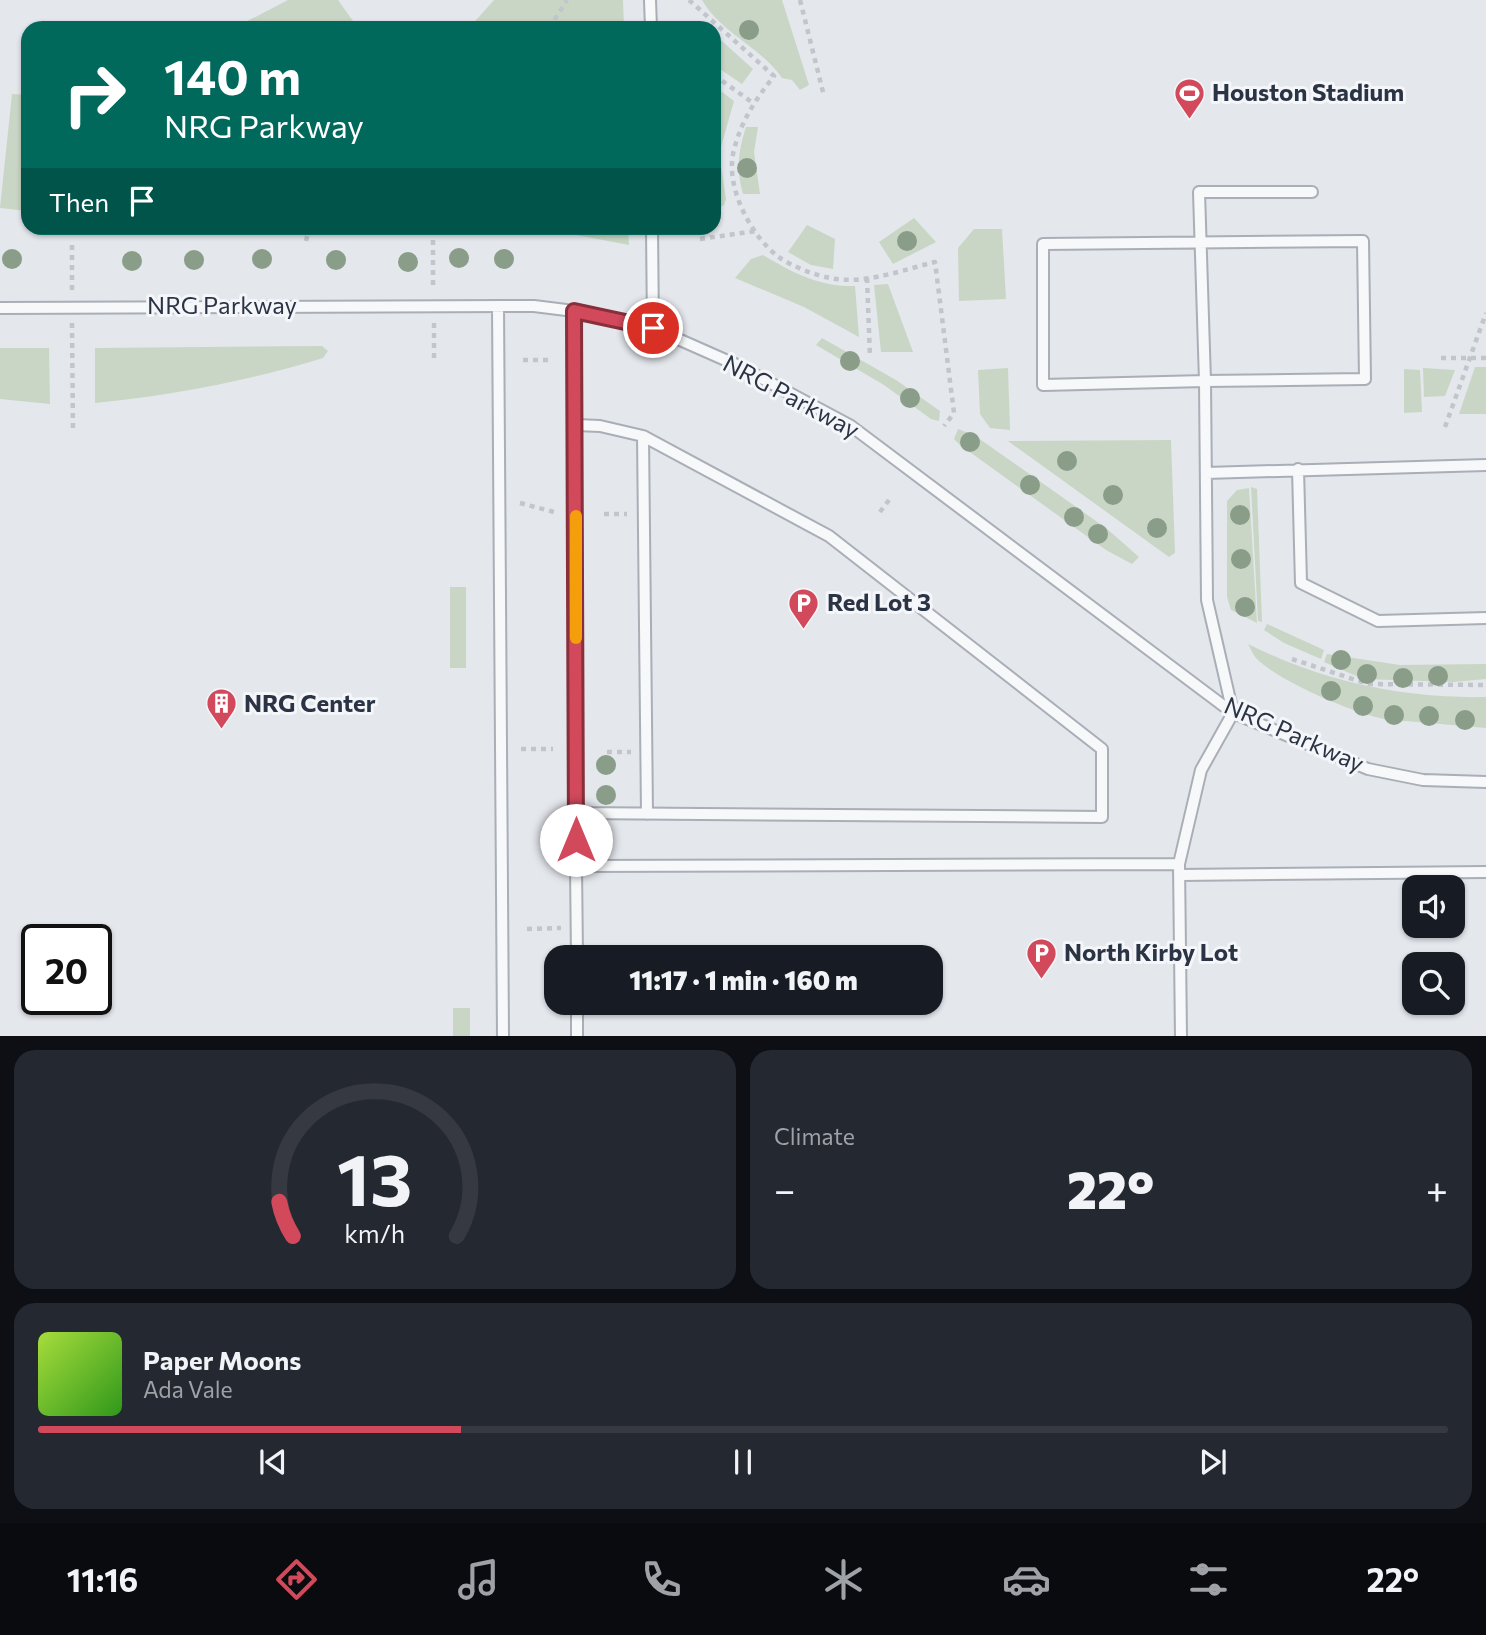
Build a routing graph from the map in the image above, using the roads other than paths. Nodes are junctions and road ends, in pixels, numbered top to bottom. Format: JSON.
{"nodes":[{"id":1,"x":650,"y":0,"type":"edge"},
{"id":2,"x":651,"y":21,"type":"edge"},
{"id":3,"x":1312,"y":191,"type":"dead end"},
{"id":4,"x":653,"y":235,"type":"edge"},
{"id":5,"x":1201,"y":242,"type":"junction"},
{"id":6,"x":498,"y":306,"type":"junction"},
{"id":7,"x":0,"y":308,"type":"edge"},
{"id":8,"x":574,"y":311,"type":"junction"},
{"id":9,"x":653,"y":328,"type":"junction"},
{"id":10,"x":1205,"y":381,"type":"junction"},
{"id":11,"x":576,"y":425,"type":"junction"},
{"id":12,"x":643,"y":436,"type":"junction"},
{"id":13,"x":1486,"y":465,"type":"edge"},
{"id":14,"x":1298,"y":469,"type":"junction"},
{"id":15,"x":1206,"y":473,"type":"junction"},
{"id":16,"x":1486,"y":618,"type":"edge"},
{"id":17,"x":1233,"y":713,"type":"junction"},
{"id":18,"x":1486,"y":782,"type":"edge"},
{"id":19,"x":576,"y":813,"type":"junction"},
{"id":20,"x":647,"y":814,"type":"junction"},
{"id":21,"x":576,"y":866,"type":"junction"},
{"id":22,"x":1179,"y":869,"type":"junction"},
{"id":23,"x":1486,"y":872,"type":"edge"},
{"id":24,"x":577,"y":945,"type":"edge"},
{"id":25,"x":577,"y":1015,"type":"edge"},
{"id":26,"x":503,"y":1036,"type":"edge"},
{"id":27,"x":577,"y":1036,"type":"edge"},
{"id":28,"x":1181,"y":1036,"type":"edge"}],
"edges":[{"from":1,"to":2,"type":"lane"},
{"from":3,"to":5,"type":"lane"},
{"from":4,"to":9,"type":"lane"},
{"from":5,"to":10,"type":"lane"},
{"from":5,"to":10,"type":"lane"},
{"from":5,"to":10,"type":"lane"},
{"from":6,"to":7,"type":"lane","name":"NRG Parkway"},
{"from":6,"to":8,"type":"lane","name":"NRG Parkway"},
{"from":6,"to":26,"type":"lane"},
{"from":8,"to":9,"type":"lane","name":"NRG Parkway"},
{"from":8,"to":11,"type":"lane"},
{"from":9,"to":17,"type":"lane","name":"NRG Parkway"},
{"from":10,"to":15,"type":"lane"},
{"from":11,"to":12,"type":"lane"},
{"from":11,"to":19,"type":"lane"},
{"from":12,"to":20,"type":"lane"},
{"from":12,"to":20,"type":"lane"},
{"from":13,"to":14,"type":"lane"},
{"from":14,"to":15,"type":"lane"},
{"from":14,"to":16,"type":"lane"},
{"from":15,"to":17,"type":"lane"},
{"from":17,"to":18,"type":"lane","name":"NRG Parkway"},
{"from":17,"to":22,"type":"lane"},
{"from":19,"to":20,"type":"lane"},
{"from":19,"to":21,"type":"lane"},
{"from":21,"to":22,"type":"lane"},
{"from":21,"to":24,"type":"lane"},
{"from":22,"to":23,"type":"lane"},
{"from":22,"to":28,"type":"lane"},
{"from":25,"to":27,"type":"lane"}]}
